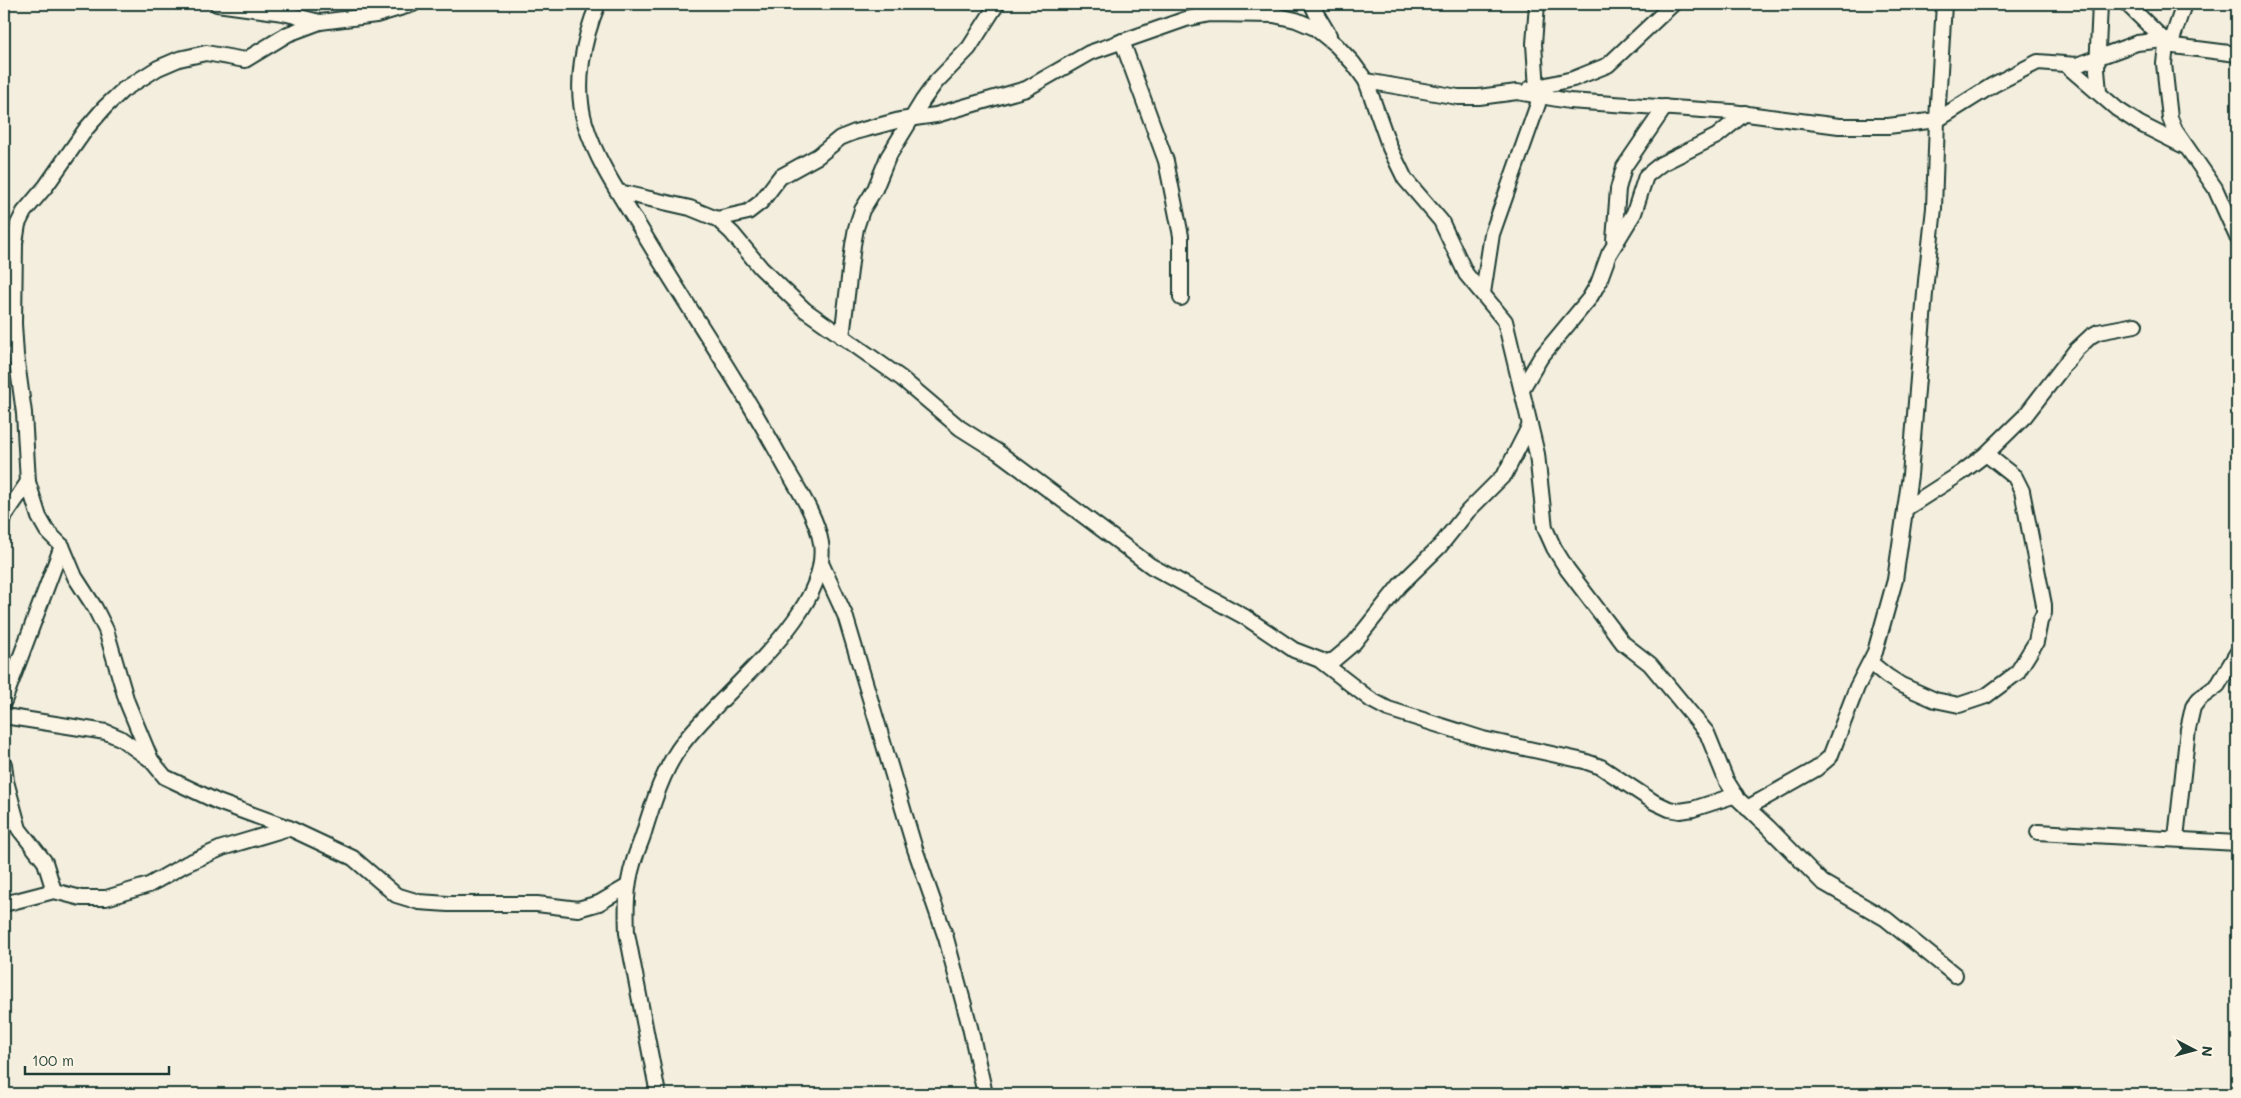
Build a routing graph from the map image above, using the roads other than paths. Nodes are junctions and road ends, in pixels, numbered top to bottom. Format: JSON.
{"nodes":[{"id":1,"x":217,"y":4,"type":"edge"},
{"id":2,"x":413,"y":4,"type":"edge"},
{"id":3,"x":598,"y":4,"type":"edge"},
{"id":4,"x":997,"y":4,"type":"edge"},
{"id":5,"x":1312,"y":4,"type":"edge"},
{"id":6,"x":1537,"y":4,"type":"edge"},
{"id":7,"x":1673,"y":4,"type":"edge"},
{"id":8,"x":1944,"y":4,"type":"edge"},
{"id":9,"x":2127,"y":4,"type":"edge"},
{"id":10,"x":2184,"y":4,"type":"edge"},
{"id":11,"x":2097,"y":5,"type":"edge"},
{"id":12,"x":248,"y":6,"type":"edge"},
{"id":13,"x":320,"y":22,"type":"junction"},
{"id":14,"x":1122,"y":41,"type":"junction"},
{"id":15,"x":2167,"y":44,"type":"junction"},
{"id":16,"x":1336,"y":45,"type":"junction"},
{"id":17,"x":2237,"y":54,"type":"edge"},
{"id":18,"x":2097,"y":57,"type":"junction"},
{"id":19,"x":2066,"y":65,"type":"junction"},
{"id":20,"x":1366,"y":81,"type":"junction"},
{"id":21,"x":1537,"y":92,"type":"junction"},
{"id":22,"x":2099,"y":92,"type":"junction"},
{"id":23,"x":1665,"y":107,"type":"junction"},
{"id":24,"x":1745,"y":113,"type":"junction"},
{"id":25,"x":913,"y":118,"type":"junction"},
{"id":26,"x":1937,"y":120,"type":"junction"},
{"id":27,"x":2188,"y":148,"type":"junction"},
{"id":28,"x":618,"y":192,"type":"junction"},
{"id":29,"x":717,"y":219,"type":"junction"},
{"id":30,"x":2237,"y":237,"type":"edge"},
{"id":31,"x":1613,"y":246,"type":"junction"},
{"id":32,"x":1483,"y":292,"type":"junction"},
{"id":33,"x":1181,"y":298,"type":"dead end"},
{"id":34,"x":2135,"y":325,"type":"dead end"},
{"id":35,"x":842,"y":337,"type":"junction"},
{"id":36,"x":1522,"y":389,"type":"junction"},
{"id":37,"x":1530,"y":425,"type":"junction"},
{"id":38,"x":1986,"y":454,"type":"junction"},
{"id":39,"x":28,"y":482,"type":"junction"},
{"id":40,"x":1905,"y":509,"type":"junction"},
{"id":41,"x":4,"y":516,"type":"edge"},
{"id":42,"x":62,"y":546,"type":"junction"},
{"id":43,"x":821,"y":563,"type":"junction"},
{"id":44,"x":2237,"y":653,"type":"edge"},
{"id":45,"x":1322,"y":662,"type":"junction"},
{"id":46,"x":1871,"y":663,"type":"junction"},
{"id":47,"x":4,"y":701,"type":"edge"},
{"id":48,"x":4,"y":716,"type":"edge"},
{"id":49,"x":152,"y":760,"type":"junction"},
{"id":50,"x":4,"y":764,"type":"edge"},
{"id":51,"x":1736,"y":796,"type":"junction"},
{"id":52,"x":1746,"y":808,"type":"junction"},
{"id":53,"x":289,"y":828,"type":"junction"},
{"id":54,"x":2038,"y":832,"type":"dead end"},
{"id":55,"x":2176,"y":838,"type":"junction"},
{"id":56,"x":2237,"y":843,"type":"edge"},
{"id":57,"x":628,"y":886,"type":"junction"},
{"id":58,"x":54,"y":891,"type":"junction"},
{"id":59,"x":4,"y":904,"type":"edge"},
{"id":60,"x":1955,"y":975,"type":"dead end"},
{"id":61,"x":658,"y":1094,"type":"edge"},
{"id":62,"x":985,"y":1094,"type":"edge"}],
"edges":[{"from":1,"to":12,"type":"street"},
{"from":2,"to":13,"type":"street"},
{"from":3,"to":28,"type":"street"},
{"from":4,"to":25,"type":"street"},
{"from":5,"to":16,"type":"street"},
{"from":6,"to":21,"type":"street"},
{"from":7,"to":21,"type":"street"},
{"from":8,"to":26,"type":"street"},
{"from":9,"to":15,"type":"street"},
{"from":10,"to":15,"type":"street"},
{"from":11,"to":18,"type":"street"},
{"from":12,"to":13,"type":"street"},
{"from":13,"to":39,"type":"street"},
{"from":14,"to":16,"type":"street"},
{"from":14,"to":25,"type":"street"},
{"from":14,"to":33,"type":"street"},
{"from":15,"to":17,"type":"street"},
{"from":15,"to":18,"type":"street"},
{"from":15,"to":27,"type":"street"},
{"from":16,"to":20,"type":"street"},
{"from":18,"to":19,"type":"street"},
{"from":18,"to":22,"type":"street"},
{"from":19,"to":22,"type":"street"},
{"from":19,"to":26,"type":"street"},
{"from":20,"to":21,"type":"street"},
{"from":20,"to":32,"type":"street"},
{"from":21,"to":23,"type":"street"},
{"from":21,"to":32,"type":"street"},
{"from":22,"to":27,"type":"street"},
{"from":23,"to":24,"type":"street"},
{"from":23,"to":31,"type":"street"},
{"from":24,"to":26,"type":"street"},
{"from":24,"to":31,"type":"street"},
{"from":25,"to":29,"type":"street"},
{"from":25,"to":35,"type":"street"},
{"from":26,"to":40,"type":"street"},
{"from":27,"to":30,"type":"street"},
{"from":28,"to":29,"type":"street"},
{"from":28,"to":43,"type":"street"},
{"from":29,"to":35,"type":"street"},
{"from":31,"to":36,"type":"street"},
{"from":32,"to":36,"type":"street"},
{"from":34,"to":38,"type":"street"},
{"from":35,"to":45,"type":"street"},
{"from":36,"to":37,"type":"street"},
{"from":37,"to":45,"type":"street"},
{"from":37,"to":51,"type":"street"},
{"from":38,"to":40,"type":"street"},
{"from":38,"to":46,"type":"street"},
{"from":39,"to":41,"type":"street"},
{"from":39,"to":42,"type":"street"},
{"from":40,"to":46,"type":"street"},
{"from":42,"to":47,"type":"street"},
{"from":42,"to":49,"type":"street"},
{"from":43,"to":57,"type":"street"},
{"from":43,"to":62,"type":"street"},
{"from":44,"to":55,"type":"street"},
{"from":45,"to":51,"type":"street"},
{"from":46,"to":52,"type":"street"},
{"from":48,"to":49,"type":"street"},
{"from":49,"to":53,"type":"street"},
{"from":50,"to":58,"type":"street"},
{"from":51,"to":52,"type":"street"},
{"from":52,"to":60,"type":"street"},
{"from":53,"to":57,"type":"street"},
{"from":53,"to":58,"type":"street"},
{"from":54,"to":55,"type":"street"},
{"from":55,"to":56,"type":"street"},
{"from":57,"to":61,"type":"street"},
{"from":58,"to":59,"type":"street"}]}
